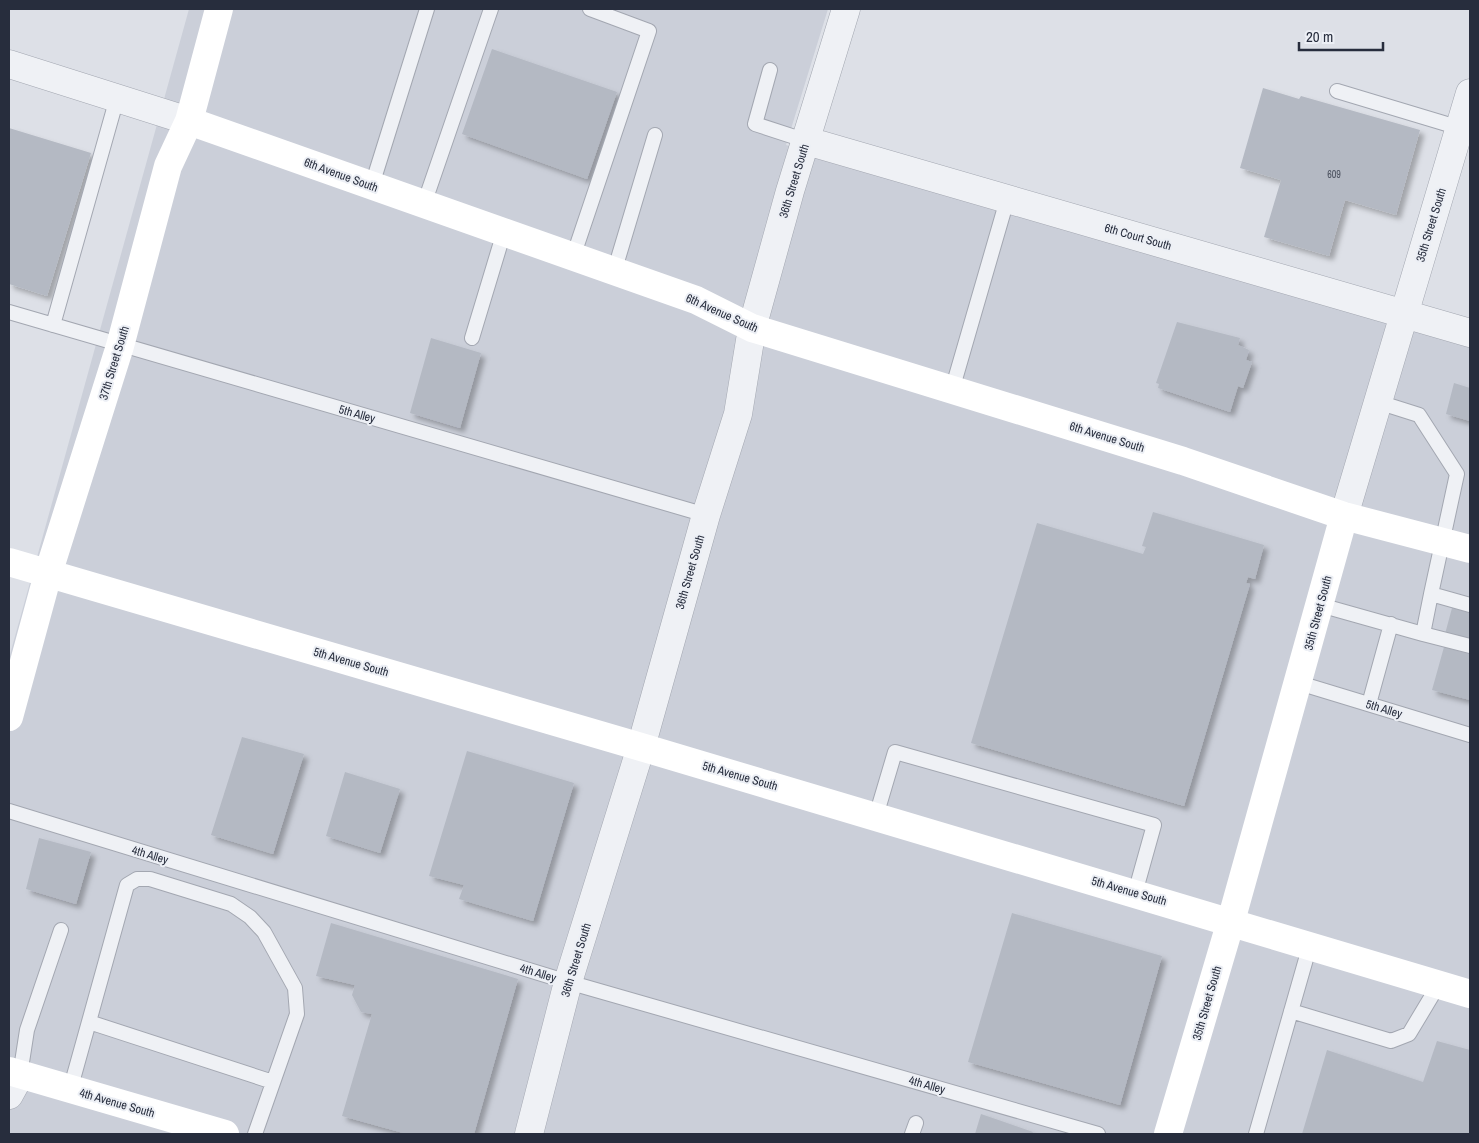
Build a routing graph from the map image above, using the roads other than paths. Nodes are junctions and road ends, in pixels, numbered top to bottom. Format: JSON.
{"nodes":[{"id":1,"x":218,"y":9,"type":"edge"},
{"id":2,"x":427,"y":9,"type":"edge"},
{"id":3,"x":491,"y":9,"type":"edge"},
{"id":4,"x":590,"y":9,"type":"edge"},
{"id":5,"x":846,"y":9,"type":"edge"},
{"id":6,"x":9,"y":64,"type":"edge"},
{"id":7,"x":770,"y":70,"type":"dead end"},
{"id":8,"x":1337,"y":91,"type":"dead end"},
{"id":9,"x":1470,"y":94,"type":"edge"},
{"id":10,"x":117,"y":98,"type":"junction"},
{"id":11,"x":188,"y":121,"type":"junction"},
{"id":12,"x":1460,"y":128,"type":"junction"},
{"id":13,"x":655,"y":135,"type":"dead end"},
{"id":14,"x":807,"y":141,"type":"junction"},
{"id":15,"x":372,"y":186,"type":"junction"},
{"id":16,"x":1007,"y":200,"type":"junction"},
{"id":17,"x":424,"y":204,"type":"junction"},
{"id":18,"x":504,"y":232,"type":"junction"},
{"id":19,"x":573,"y":257,"type":"junction"},
{"id":20,"x":614,"y":272,"type":"junction"},
{"id":21,"x":9,"y":312,"type":"edge"},
{"id":22,"x":1405,"y":313,"type":"junction"},
{"id":23,"x":53,"y":325,"type":"junction"},
{"id":24,"x":752,"y":328,"type":"junction"},
{"id":25,"x":1470,"y":333,"type":"edge"},
{"id":26,"x":472,"y":338,"type":"dead end"},
{"id":27,"x":120,"y":346,"type":"junction"},
{"id":28,"x":952,"y":390,"type":"junction"},
{"id":29,"x":1378,"y":402,"type":"junction"},
{"id":30,"x":706,"y":515,"type":"junction"},
{"id":31,"x":1344,"y":516,"type":"junction"},
{"id":32,"x":1442,"y":542,"type":"junction"},
{"id":33,"x":1470,"y":549,"type":"edge"},
{"id":34,"x":9,"y":562,"type":"edge"},
{"id":35,"x":48,"y":574,"type":"junction"},
{"id":36,"x":1430,"y":594,"type":"junction"},
{"id":37,"x":1320,"y":605,"type":"junction"},
{"id":38,"x":1470,"y":605,"type":"edge"},
{"id":39,"x":1392,"y":624,"type":"junction"},
{"id":40,"x":1423,"y":634,"type":"junction"},
{"id":41,"x":1470,"y":646,"type":"edge"},
{"id":42,"x":1299,"y":683,"type":"junction"},
{"id":43,"x":1369,"y":704,"type":"junction"},
{"id":44,"x":9,"y":717,"type":"edge"},
{"id":45,"x":1470,"y":735,"type":"edge"},
{"id":46,"x":641,"y":746,"type":"junction"},
{"id":47,"x":9,"y":811,"type":"edge"},
{"id":48,"x":876,"y":816,"type":"junction"},
{"id":49,"x":1135,"y":893,"type":"junction"},
{"id":50,"x":1231,"y":921,"type":"junction"},
{"id":51,"x":61,"y":930,"type":"dead end"},
{"id":52,"x":1310,"y":945,"type":"junction"},
{"id":53,"x":568,"y":982,"type":"junction"},
{"id":54,"x":1439,"y":984,"type":"junction"},
{"id":55,"x":1470,"y":994,"type":"edge"},
{"id":56,"x":1291,"y":1011,"type":"junction"},
{"id":57,"x":89,"y":1022,"type":"junction"},
{"id":58,"x":12,"y":1080,"type":"edge"},
{"id":59,"x":273,"y":1082,"type":"junction"},
{"id":60,"x":70,"y":1090,"type":"junction"},
{"id":61,"x":225,"y":1134,"type":"edge"},
{"id":62,"x":255,"y":1134,"type":"edge"},
{"id":63,"x":529,"y":1134,"type":"edge"},
{"id":64,"x":1098,"y":1134,"type":"edge"},
{"id":65,"x":1168,"y":1134,"type":"edge"},
{"id":66,"x":1256,"y":1134,"type":"edge"}],
"edges":[{"from":1,"to":11,"type":"street","name":"37th Street South"},
{"from":2,"to":15,"type":"lane"},
{"from":3,"to":17,"type":"lane"},
{"from":4,"to":19,"type":"lane"},
{"from":5,"to":14,"type":"street","name":"36th Street South"},
{"from":6,"to":10,"type":"street","name":"6th Avenue South"},
{"from":7,"to":14,"type":"lane"},
{"from":8,"to":12,"type":"lane"},
{"from":9,"to":12,"type":"street","name":"35th Street South"},
{"from":10,"to":11,"type":"street","name":"6th Avenue South"},
{"from":10,"to":23,"type":"lane"},
{"from":11,"to":15,"type":"street","name":"6th Avenue South"},
{"from":11,"to":27,"type":"street","name":"37th Street South"},
{"from":12,"to":22,"type":"street","name":"35th Street South"},
{"from":13,"to":20,"type":"lane"},
{"from":14,"to":16,"type":"street","name":"6th Court South"},
{"from":14,"to":24,"type":"street","name":"36th Street South"},
{"from":15,"to":17,"type":"street","name":"6th Avenue South"},
{"from":16,"to":22,"type":"street","name":"6th Court South"},
{"from":16,"to":28,"type":"lane"},
{"from":17,"to":18,"type":"street","name":"6th Avenue South"},
{"from":18,"to":19,"type":"street","name":"6th Avenue South"},
{"from":18,"to":26,"type":"lane"},
{"from":19,"to":20,"type":"street","name":"6th Avenue South"},
{"from":20,"to":24,"type":"street","name":"6th Avenue South"},
{"from":21,"to":23,"type":"lane","name":"5th Alley"},
{"from":22,"to":25,"type":"street","name":"6th Court South"},
{"from":22,"to":29,"type":"street","name":"35th Street South"},
{"from":23,"to":27,"type":"lane","name":"5th Alley"},
{"from":24,"to":28,"type":"street","name":"6th Avenue South"},
{"from":24,"to":30,"type":"street","name":"36th Street South"},
{"from":27,"to":30,"type":"lane","name":"5th Alley"},
{"from":27,"to":35,"type":"street","name":"37th Street South"},
{"from":28,"to":31,"type":"street","name":"6th Avenue South"},
{"from":29,"to":31,"type":"street","name":"35th Street South"},
{"from":29,"to":32,"type":"lane"},
{"from":30,"to":46,"type":"street","name":"36th Street South"},
{"from":31,"to":32,"type":"street","name":"6th Avenue South"},
{"from":31,"to":37,"type":"street","name":"35th Street South"},
{"from":32,"to":33,"type":"street","name":"6th Avenue South"},
{"from":32,"to":36,"type":"lane"},
{"from":34,"to":35,"type":"street","name":"5th Avenue South"},
{"from":35,"to":44,"type":"street","name":"37th Street South"},
{"from":35,"to":46,"type":"street","name":"5th Avenue South"},
{"from":36,"to":38,"type":"lane"},
{"from":36,"to":40,"type":"lane"},
{"from":37,"to":39,"type":"lane"},
{"from":37,"to":42,"type":"street","name":"35th Street South"},
{"from":39,"to":40,"type":"lane"},
{"from":39,"to":43,"type":"lane"},
{"from":40,"to":41,"type":"lane"},
{"from":42,"to":43,"type":"lane","name":"5th Alley"},
{"from":42,"to":50,"type":"street","name":"35th Street South"},
{"from":43,"to":45,"type":"lane","name":"5th Alley"},
{"from":46,"to":48,"type":"street","name":"5th Avenue South"},
{"from":46,"to":53,"type":"street","name":"36th Street South"},
{"from":47,"to":53,"type":"lane","name":"4th Alley"},
{"from":48,"to":49,"type":"street","name":"5th Avenue South"},
{"from":48,"to":49,"type":"lane"},
{"from":49,"to":50,"type":"street","name":"5th Avenue South"},
{"from":50,"to":52,"type":"street","name":"5th Avenue South"},
{"from":50,"to":65,"type":"street","name":"35th Street South"},
{"from":51,"to":58,"type":"lane"},
{"from":52,"to":54,"type":"street","name":"5th Avenue South"},
{"from":52,"to":56,"type":"lane"},
{"from":53,"to":63,"type":"street","name":"36th Street South"},
{"from":53,"to":64,"type":"lane","name":"4th Alley"},
{"from":54,"to":55,"type":"street","name":"5th Avenue South"},
{"from":54,"to":56,"type":"lane"},
{"from":56,"to":66,"type":"lane"},
{"from":57,"to":59,"type":"lane"},
{"from":57,"to":59,"type":"lane"},
{"from":57,"to":60,"type":"lane"},
{"from":58,"to":60,"type":"street","name":"4th Avenue South"},
{"from":59,"to":62,"type":"lane"},
{"from":60,"to":61,"type":"street","name":"4th Avenue South"}]}
